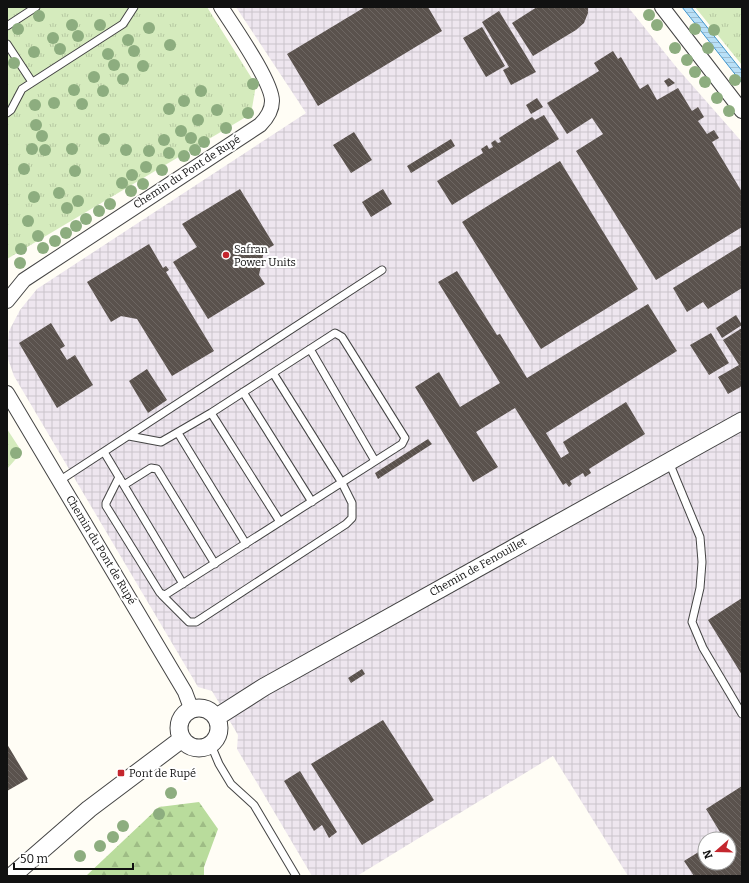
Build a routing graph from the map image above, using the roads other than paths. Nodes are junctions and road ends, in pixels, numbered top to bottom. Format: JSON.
{"nodes":[{"id":1,"x":36,"y":7,"type":"edge"},
{"id":2,"x":134,"y":7,"type":"edge"},
{"id":3,"x":221,"y":7,"type":"edge"},
{"id":4,"x":662,"y":7,"type":"edge"},
{"id":5,"x":7,"y":26,"type":"edge"},
{"id":6,"x":7,"y":44,"type":"edge"},
{"id":7,"x":32,"y":82,"type":"junction"},
{"id":8,"x":742,"y":111,"type":"edge"},
{"id":9,"x":7,"y":113,"type":"edge"},
{"id":10,"x":382,"y":270,"type":"dead end"},
{"id":11,"x":7,"y":300,"type":"edge"},
{"id":12,"x":310,"y":349,"type":"junction"},
{"id":13,"x":273,"y":372,"type":"junction"},
{"id":14,"x":243,"y":392,"type":"junction"},
{"id":15,"x":7,"y":393,"type":"edge"},
{"id":16,"x":211,"y":413,"type":"junction"},
{"id":17,"x":742,"y":421,"type":"edge"},
{"id":18,"x":178,"y":433,"type":"junction"},
{"id":19,"x":129,"y":436,"type":"junction"},
{"id":20,"x":104,"y":452,"type":"junction"},
{"id":21,"x":375,"y":461,"type":"junction"},
{"id":22,"x":668,"y":462,"type":"junction"},
{"id":23,"x":119,"y":477,"type":"junction"},
{"id":24,"x":59,"y":481,"type":"junction"},
{"id":25,"x":342,"y":483,"type":"junction"},
{"id":26,"x":124,"y":485,"type":"junction"},
{"id":27,"x":312,"y":502,"type":"junction"},
{"id":28,"x":280,"y":522,"type":"junction"},
{"id":29,"x":246,"y":544,"type":"junction"},
{"id":30,"x":215,"y":564,"type":"junction"},
{"id":31,"x":183,"y":584,"type":"junction"},
{"id":32,"x":162,"y":595,"type":"junction"},
{"id":33,"x":191,"y":708,"type":"junction"},
{"id":34,"x":742,"y":714,"type":"edge"},
{"id":35,"x":217,"y":717,"type":"junction"},
{"id":36,"x":182,"y":739,"type":"junction"},
{"id":37,"x":211,"y":745,"type":"junction"},
{"id":38,"x":12,"y":876,"type":"edge"},
{"id":39,"x":296,"y":876,"type":"edge"}],
"edges":[{"from":1,"to":5,"type":"lane"},
{"from":2,"to":7,"type":"lane"},
{"from":3,"to":11,"type":"street","name":"Chemin du Pont de Rupé"},
{"from":4,"to":8,"type":"street"},
{"from":6,"to":7,"type":"lane"},
{"from":7,"to":9,"type":"lane"},
{"from":10,"to":19,"type":"lane"},
{"from":12,"to":13,"type":"lane"},
{"from":12,"to":21,"type":"lane"},
{"from":12,"to":21,"type":"lane"},
{"from":13,"to":14,"type":"lane"},
{"from":13,"to":25,"type":"lane"},
{"from":14,"to":16,"type":"lane"},
{"from":14,"to":27,"type":"lane"},
{"from":15,"to":24,"type":"street","name":"Chemin du Pont de Rupé"},
{"from":16,"to":18,"type":"lane"},
{"from":16,"to":28,"type":"lane"},
{"from":17,"to":22,"type":"street","name":"Chemin de Fenouillet"},
{"from":18,"to":19,"type":"lane"},
{"from":18,"to":29,"type":"lane"},
{"from":19,"to":20,"type":"lane"},
{"from":20,"to":23,"type":"lane"},
{"from":20,"to":24,"type":"lane"},
{"from":21,"to":25,"type":"lane"},
{"from":22,"to":34,"type":"lane"},
{"from":22,"to":35,"type":"street","name":"Chemin de Fenouillet"},
{"from":23,"to":26,"type":"lane"},
{"from":23,"to":32,"type":"lane"},
{"from":24,"to":33,"type":"street","name":"Chemin du Pont de Rupé"},
{"from":25,"to":27,"type":"lane"},
{"from":25,"to":32,"type":"lane"},
{"from":26,"to":30,"type":"lane"},
{"from":26,"to":31,"type":"lane"},
{"from":27,"to":28,"type":"lane"},
{"from":28,"to":29,"type":"lane"},
{"from":29,"to":30,"type":"lane"},
{"from":30,"to":31,"type":"lane"},
{"from":31,"to":32,"type":"lane"},
{"from":33,"to":35,"type":"street"},
{"from":33,"to":36,"type":"street"},
{"from":35,"to":37,"type":"street"},
{"from":36,"to":37,"type":"street"},
{"from":36,"to":38,"type":"street"},
{"from":37,"to":39,"type":"lane"}]}
